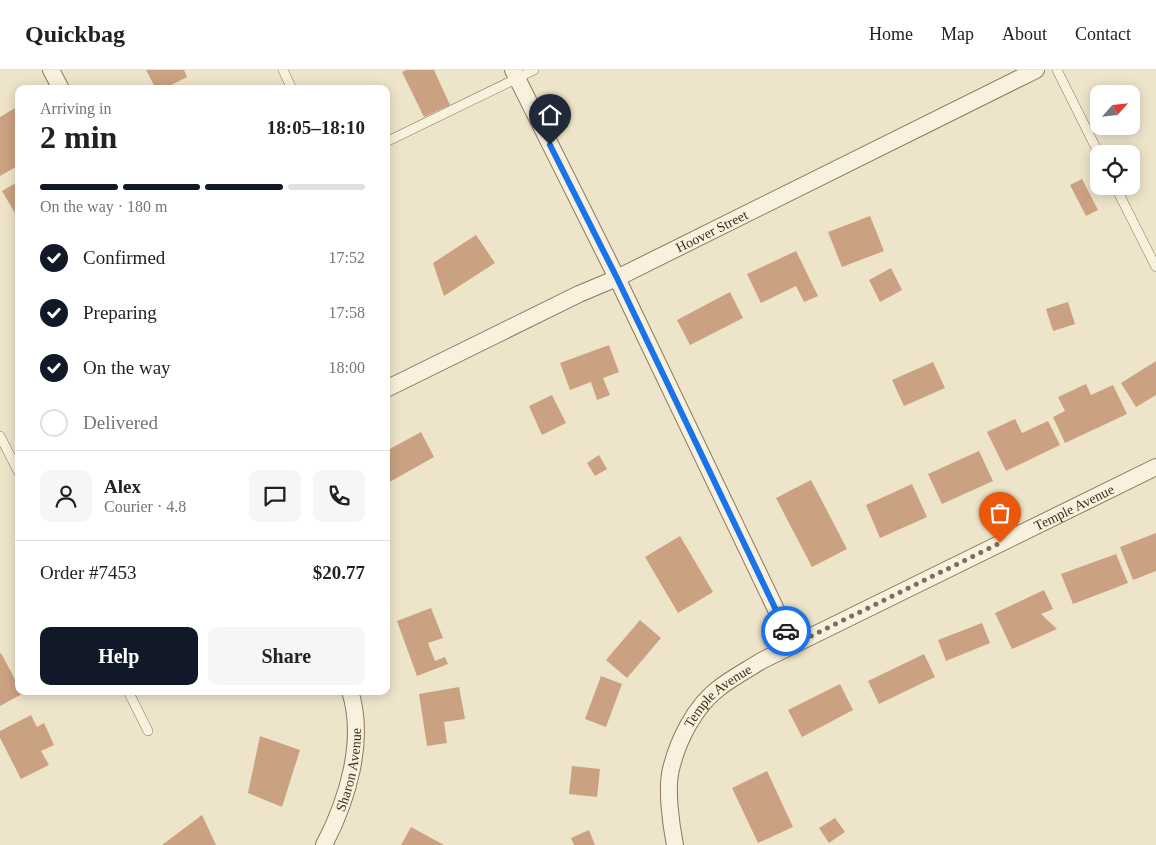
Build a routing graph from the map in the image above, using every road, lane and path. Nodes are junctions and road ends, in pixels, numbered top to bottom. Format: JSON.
{"nodes":[{"id":1,"x":51,"y":70,"type":"edge"},
{"id":2,"x":283,"y":70,"type":"edge"},
{"id":3,"x":534,"y":70,"type":"edge"},
{"id":4,"x":1036,"y":70,"type":"edge"},
{"id":5,"x":1057,"y":70,"type":"edge"},
{"id":6,"x":515,"y":74,"type":"edge"},
{"id":7,"x":58,"y":85,"type":"edge"},
{"id":8,"x":290,"y":85,"type":"edge"},
{"id":9,"x":390,"y":140,"type":"edge"},
{"id":10,"x":1094,"y":145,"type":"edge"},
{"id":11,"x":1120,"y":195,"type":"edge"},
{"id":12,"x":1156,"y":267,"type":"edge"},
{"id":13,"x":617,"y":278,"type":"junction"},
{"id":14,"x":390,"y":387,"type":"edge"},
{"id":15,"x":0,"y":436,"type":"edge"},
{"id":16,"x":15,"y":465,"type":"edge"},
{"id":17,"x":1156,"y":466,"type":"edge"},
{"id":18,"x":793,"y":645,"type":"junction"},
{"id":19,"x":130,"y":695,"type":"edge"},
{"id":20,"x":351,"y":695,"type":"edge"},
{"id":21,"x":148,"y":732,"type":"dead end"},
{"id":22,"x":324,"y":845,"type":"edge"},
{"id":23,"x":675,"y":845,"type":"edge"}],
"edges":[{"from":1,"to":7,"type":"street"},
{"from":2,"to":8,"type":"lane"},
{"from":3,"to":6,"type":"lane"},
{"from":4,"to":13,"type":"street","name":"Hoover Street"},
{"from":5,"to":10,"type":"lane"},
{"from":6,"to":9,"type":"lane"},
{"from":6,"to":13,"type":"street"},
{"from":11,"to":12,"type":"lane"},
{"from":13,"to":14,"type":"street","name":"Hoover Street"},
{"from":13,"to":18,"type":"street"},
{"from":15,"to":16,"type":"lane"},
{"from":17,"to":18,"type":"street","name":"Temple Avenue"},
{"from":18,"to":23,"type":"street","name":"Temple Avenue"},
{"from":19,"to":21,"type":"lane"},
{"from":20,"to":22,"type":"street","name":"Sharon Avenue"}]}
